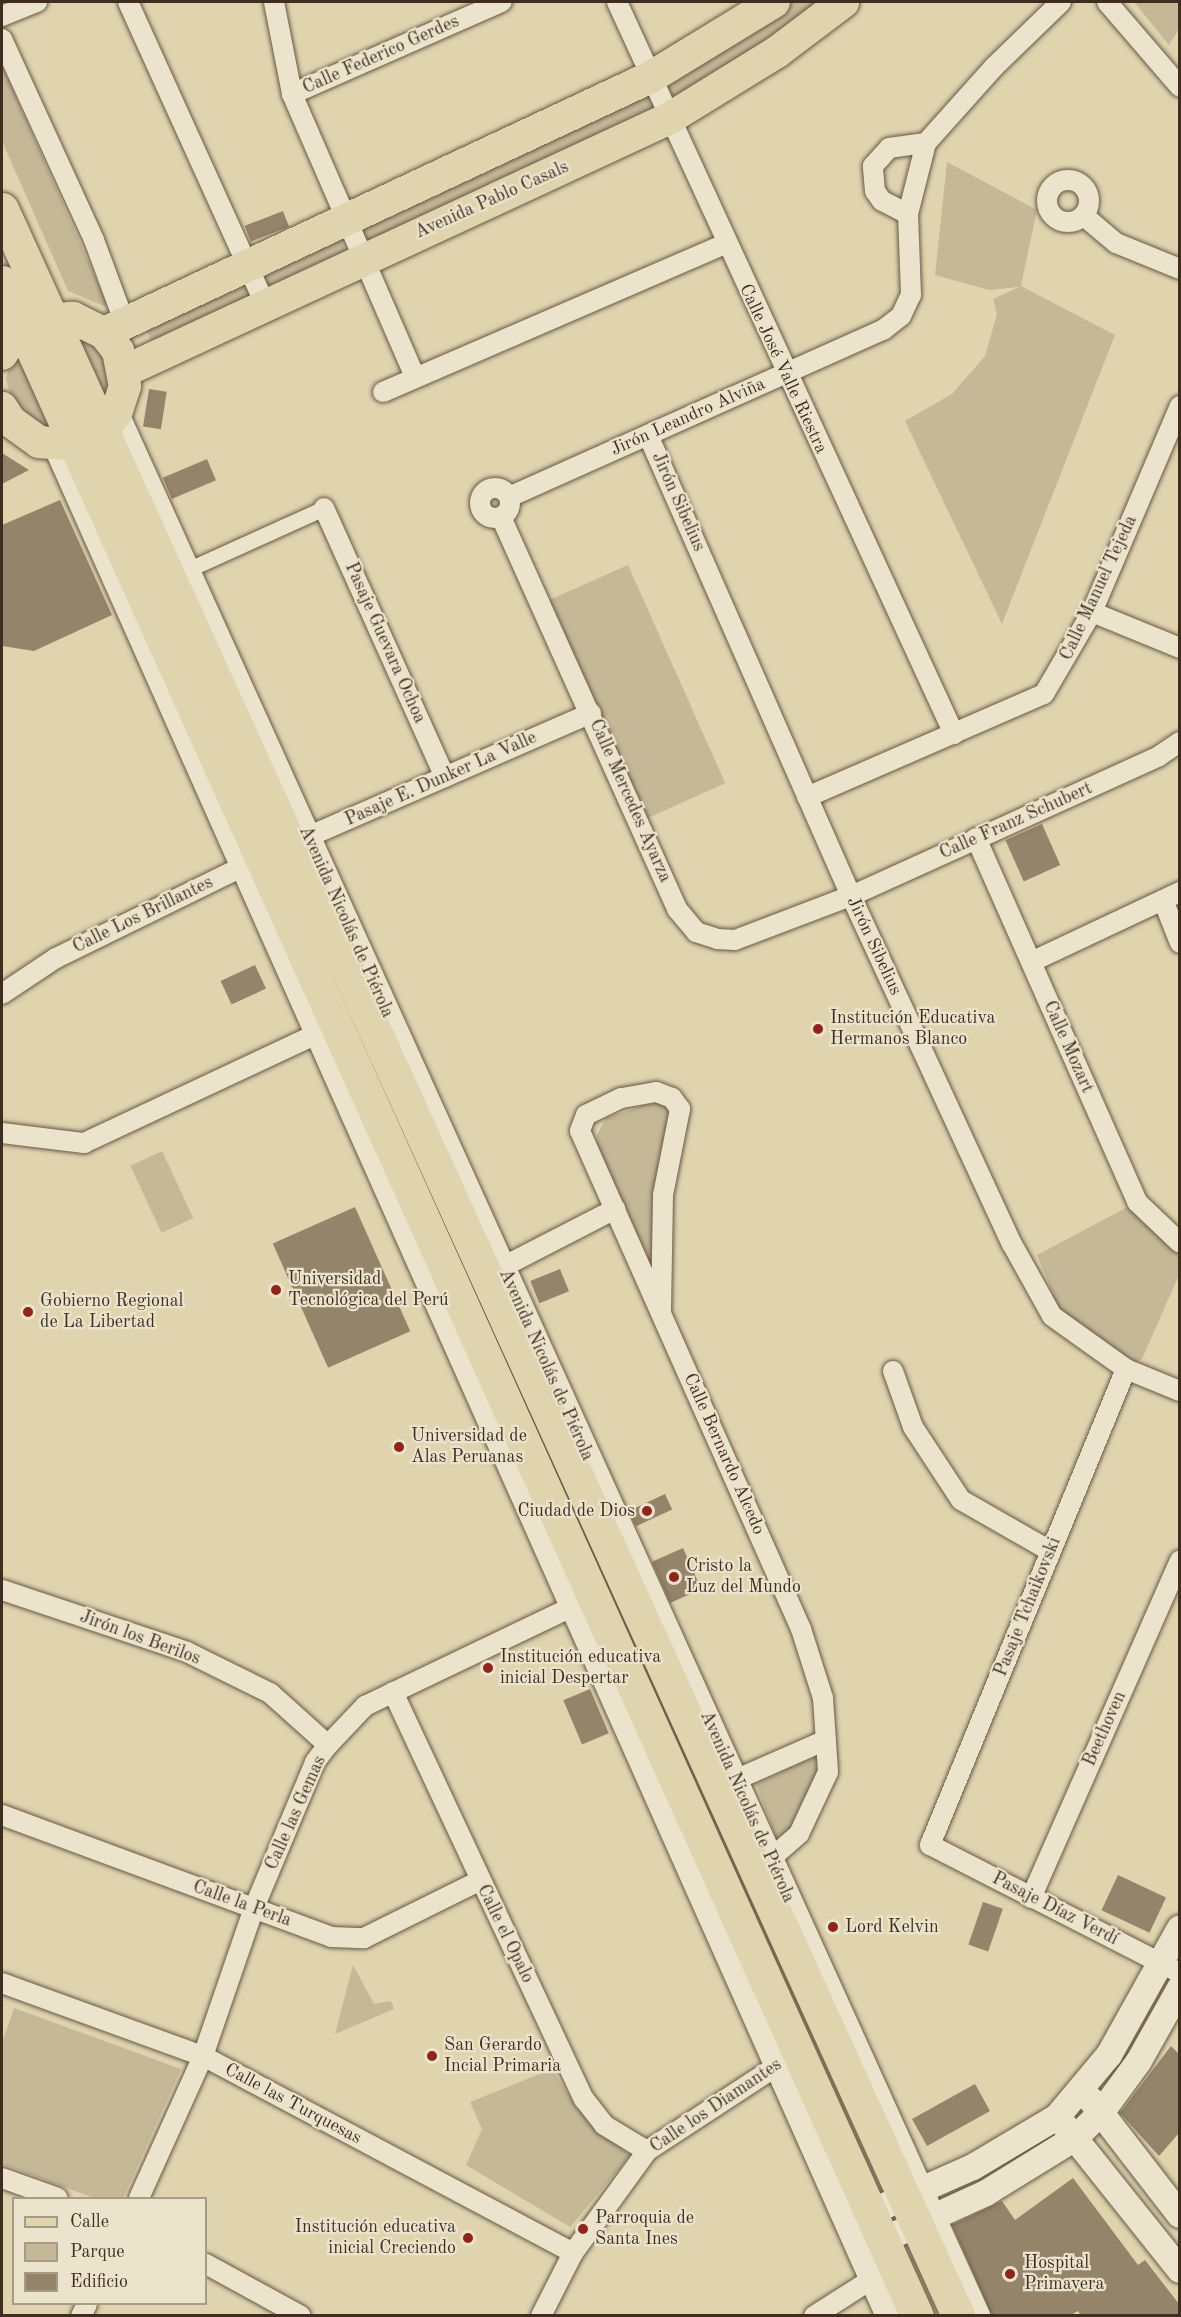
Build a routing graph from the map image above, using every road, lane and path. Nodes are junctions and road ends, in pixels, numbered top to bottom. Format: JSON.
{"nodes":[{"id":1,"x":37,"y":2,"type":"edge"},
{"id":2,"x":128,"y":2,"type":"edge"},
{"id":3,"x":274,"y":2,"type":"edge"},
{"id":4,"x":502,"y":2,"type":"edge"},
{"id":5,"x":617,"y":2,"type":"edge"},
{"id":6,"x":774,"y":2,"type":"edge"},
{"id":7,"x":843,"y":2,"type":"edge"},
{"id":8,"x":1061,"y":2,"type":"edge"},
{"id":9,"x":1107,"y":2,"type":"edge"},
{"id":10,"x":471,"y":8,"type":"edge"},
{"id":11,"x":2,"y":16,"type":"edge"},
{"id":12,"x":2,"y":39,"type":"edge"},
{"id":13,"x":651,"y":77,"type":"junction"},
{"id":14,"x":1179,"y":87,"type":"edge"},
{"id":15,"x":292,"y":94,"type":"junction"},
{"id":16,"x":670,"y":118,"type":"junction"},
{"id":17,"x":926,"y":143,"type":"junction"},
{"id":18,"x":2,"y":209,"type":"edge"},
{"id":19,"x":908,"y":214,"type":"junction"},
{"id":20,"x":1084,"y":216,"type":"dead end"},
{"id":21,"x":345,"y":223,"type":"junction"},
{"id":22,"x":725,"y":244,"type":"junction"},
{"id":23,"x":361,"y":259,"type":"junction"},
{"id":24,"x":249,"y":268,"type":"junction"},
{"id":25,"x":1179,"y":269,"type":"edge"},
{"id":26,"x":2,"y":282,"type":"edge"},
{"id":27,"x":265,"y":304,"type":"junction"},
{"id":28,"x":115,"y":328,"type":"junction"},
{"id":29,"x":16,"y":338,"type":"edge"},
{"id":30,"x":125,"y":371,"type":"junction"},
{"id":31,"x":785,"y":374,"type":"junction"},
{"id":32,"x":415,"y":377,"type":"junction"},
{"id":33,"x":383,"y":392,"type":"dead end"},
{"id":34,"x":1179,"y":406,"type":"edge"},
{"id":35,"x":4,"y":419,"type":"edge"},
{"id":36,"x":87,"y":433,"type":"junction"},
{"id":37,"x":648,"y":435,"type":"junction"},
{"id":38,"x":509,"y":497,"type":"junction"},
{"id":39,"x":324,"y":508,"type":"joint"},
{"id":40,"x":501,"y":517,"type":"junction"},
{"id":41,"x":173,"y":556,"type":"junction"},
{"id":42,"x":1092,"y":612,"type":"junction"},
{"id":43,"x":1179,"y":648,"type":"edge"},
{"id":44,"x":591,"y":713,"type":"junction"},
{"id":45,"x":954,"y":734,"type":"junction"},
{"id":46,"x":1179,"y":742,"type":"edge"},
{"id":47,"x":445,"y":777,"type":"junction"},
{"id":48,"x":807,"y":797,"type":"junction"},
{"id":49,"x":976,"y":838,"type":"junction"},
{"id":50,"x":276,"y":851,"type":"junction"},
{"id":51,"x":851,"y":896,"type":"junction"},
{"id":52,"x":1171,"y":896,"type":"edge"},
{"id":53,"x":1179,"y":943,"type":"edge"},
{"id":54,"x":1030,"y":962,"type":"junction"},
{"id":55,"x":2,"y":994,"type":"edge"},
{"id":56,"x":318,"y":1034,"type":"junction"},
{"id":57,"x":361,"y":1103,"type":"junction"},
{"id":58,"x":2,"y":1133,"type":"edge"},
{"id":59,"x":615,"y":1209,"type":"junction"},
{"id":60,"x":1179,"y":1243,"type":"edge"},
{"id":61,"x":494,"y":1272,"type":"junction"},
{"id":62,"x":661,"y":1310,"type":"junction"},
{"id":63,"x":1126,"y":1369,"type":"junction"},
{"id":64,"x":893,"y":1371,"type":"dead end"},
{"id":65,"x":1179,"y":1391,"type":"edge"},
{"id":66,"x":1050,"y":1551,"type":"junction"},
{"id":67,"x":1179,"y":1560,"type":"edge"},
{"id":68,"x":634,"y":1580,"type":"junction"},
{"id":69,"x":2,"y":1590,"type":"edge"},
{"id":70,"x":584,"y":1601,"type":"junction"},
{"id":71,"x":393,"y":1692,"type":"junction"},
{"id":72,"x":826,"y":1740,"type":"junction"},
{"id":73,"x":328,"y":1745,"type":"junction"},
{"id":74,"x":735,"y":1780,"type":"junction"},
{"id":75,"x":2,"y":1815,"type":"edge"},
{"id":76,"x":930,"y":1845,"type":"joint"},
{"id":77,"x":770,"y":1859,"type":"junction"},
{"id":78,"x":479,"y":1881,"type":"junction"},
{"id":79,"x":1031,"y":1898,"type":"junction"},
{"id":80,"x":254,"y":1908,"type":"junction"},
{"id":81,"x":1179,"y":1928,"type":"edge"},
{"id":82,"x":1171,"y":1969,"type":"edge"},
{"id":83,"x":2,"y":1983,"type":"edge"},
{"id":84,"x":1179,"y":1988,"type":"edge"},
{"id":85,"x":203,"y":2056,"type":"junction"},
{"id":86,"x":789,"y":2058,"type":"junction"},
{"id":87,"x":1084,"y":2091,"type":"junction"},
{"id":88,"x":1101,"y":2114,"type":"junction"},
{"id":89,"x":1057,"y":2116,"type":"junction"},
{"id":90,"x":1075,"y":2138,"type":"junction"},
{"id":91,"x":647,"y":2151,"type":"junction"},
{"id":92,"x":2,"y":2178,"type":"edge"},
{"id":93,"x":53,"y":2197,"type":"edge"},
{"id":94,"x":140,"y":2197,"type":"edge"},
{"id":95,"x":918,"y":2208,"type":"junction"},
{"id":96,"x":1179,"y":2215,"type":"edge"},
{"id":97,"x":877,"y":2226,"type":"junction"},
{"id":98,"x":573,"y":2253,"type":"junction"},
{"id":99,"x":207,"y":2265,"type":"edge"},
{"id":100,"x":1179,"y":2270,"type":"edge"},
{"id":101,"x":872,"y":2279,"type":"junction"},
{"id":102,"x":302,"y":2316,"type":"edge"},
{"id":103,"x":541,"y":2316,"type":"edge"},
{"id":104,"x":814,"y":2316,"type":"edge"},
{"id":105,"x":889,"y":2316,"type":"edge"},
{"id":106,"x":917,"y":2316,"type":"edge"},
{"id":107,"x":958,"y":2316,"type":"edge"},
{"id":108,"x":977,"y":2316,"type":"edge"}],
"edges":[{"from":1,"to":11,"type":"street"},
{"from":2,"to":24,"type":"street"},
{"from":3,"to":15,"type":"street"},
{"from":4,"to":10,"type":"street","name":"Calle Federico Gerdes"},
{"from":5,"to":13,"type":"street","name":"Calle José Valle Riestra"},
{"from":6,"to":13,"type":"main road"},
{"from":7,"to":16,"type":"main road","name":"Avenida Pablo Casals"},
{"from":8,"to":17,"type":"street","name":"Jirón Leandro Alviña"},
{"from":9,"to":14,"type":"street"},
{"from":10,"to":15,"type":"street","name":"Calle Federico Gerdes"},
{"from":12,"to":28,"type":"street"},
{"from":13,"to":16,"type":"street","name":"Calle José Valle Riestra"},
{"from":13,"to":21,"type":"main road"},
{"from":15,"to":21,"type":"street"},
{"from":16,"to":22,"type":"street","name":"Calle José Valle Riestra"},
{"from":16,"to":23,"type":"main road","name":"Avenida Pablo Casals"},
{"from":17,"to":19,"type":"street","name":"Jirón Leandro Alviña"},
{"from":17,"to":19,"type":"street"},
{"from":18,"to":29,"type":"highway"},
{"from":19,"to":31,"type":"street","name":"Jirón Leandro Alviña"},
{"from":20,"to":25,"type":"street"},
{"from":21,"to":23,"type":"street"},
{"from":21,"to":24,"type":"main road"},
{"from":22,"to":31,"type":"street","name":"Calle José Valle Riestra"},
{"from":22,"to":32,"type":"street"},
{"from":23,"to":27,"type":"main road","name":"Avenida Pablo Casals"},
{"from":23,"to":32,"type":"street"},
{"from":24,"to":27,"type":"street"},
{"from":24,"to":28,"type":"main road"},
{"from":26,"to":29,"type":"highway"},
{"from":27,"to":30,"type":"main road","name":"Avenida Pablo Casals"},
{"from":28,"to":29,"type":"main road"},
{"from":28,"to":30,"type":"main road"},
{"from":29,"to":36,"type":"highway"},
{"from":30,"to":36,"type":"main road"},
{"from":31,"to":37,"type":"street","name":"Jirón Leandro Alviña"},
{"from":31,"to":45,"type":"street","name":"Calle José Valle Riestra"},
{"from":32,"to":33,"type":"street"},
{"from":34,"to":42,"type":"street","name":"Calle Manuel Tejeda"},
{"from":35,"to":36,"type":"main road"},
{"from":36,"to":41,"type":"highway","name":"Avenida Nicolás de Piérola"},
{"from":36,"to":50,"type":"highway","name":"Avenida Nicolás de Piérola"},
{"from":37,"to":38,"type":"street","name":"Jirón Leandro Alviña"},
{"from":37,"to":48,"type":"street","name":"Jirón Sibelius"},
{"from":38,"to":40,"type":"street"},
{"from":38,"to":40,"type":"street"},
{"from":39,"to":41,"type":"street"},
{"from":39,"to":47,"type":"street","name":"Pasaje Guevara Ochoa"},
{"from":40,"to":44,"type":"street","name":"Calle Mercedes Ayarza"},
{"from":41,"to":50,"type":"highway","name":"Avenida Nicolás de Piérola"},
{"from":42,"to":43,"type":"street"},
{"from":42,"to":45,"type":"street","name":"Calle Manuel Tejeda"},
{"from":44,"to":47,"type":"street","name":"Pasaje E. Dunker La Valle"},
{"from":44,"to":51,"type":"street","name":"Calle Mercedes Ayarza"},
{"from":45,"to":48,"type":"street","name":"Calle Manuel Tejeda"},
{"from":46,"to":49,"type":"street","name":"Calle Franz Schubert"},
{"from":47,"to":50,"type":"street","name":"Pasaje E. Dunker La Valle"},
{"from":48,"to":51,"type":"street","name":"Jirón Sibelius"},
{"from":49,"to":51,"type":"street","name":"Calle Franz Schubert"},
{"from":49,"to":54,"type":"street","name":"Calle Mozart"},
{"from":50,"to":55,"type":"street","name":"Calle Los Brillantes"},
{"from":50,"to":56,"type":"street","name":"Avenida Nicolás de Piérola"},
{"from":50,"to":57,"type":"highway","name":"Avenida Nicolás de Piérola"},
{"from":50,"to":61,"type":"highway","name":"Avenida Nicolás de Piérola"},
{"from":51,"to":63,"type":"street","name":"Jirón Sibelius"},
{"from":52,"to":53,"type":"street"},
{"from":52,"to":54,"type":"street"},
{"from":54,"to":60,"type":"street","name":"Calle Mozart"},
{"from":56,"to":57,"type":"street","name":"Avenida Nicolás de Piérola"},
{"from":56,"to":58,"type":"street"},
{"from":57,"to":70,"type":"highway","name":"Avenida Nicolás de Piérola"},
{"from":59,"to":61,"type":"street"},
{"from":59,"to":62,"type":"street","name":"Calle Bernardo Alcedo"},
{"from":59,"to":62,"type":"street","name":"Calle Bernardo Alcedo"},
{"from":61,"to":68,"type":"highway","name":"Avenida Nicolás de Piérola"},
{"from":62,"to":72,"type":"street","name":"Calle Bernardo Alcedo"},
{"from":63,"to":65,"type":"street","name":"Jirón Sibelius"},
{"from":63,"to":66,"type":"street","name":"Pasaje Tchaikovski"},
{"from":64,"to":66,"type":"street"},
{"from":66,"to":76,"type":"street","name":"Pasaje Tchaikovski"},
{"from":67,"to":79,"type":"street","name":"Beethoven"},
{"from":68,"to":70,"type":"street","name":"Calle las Gemas"},
{"from":68,"to":74,"type":"street","name":"Avenida Nicolás de Piérola"},
{"from":68,"to":95,"type":"highway","name":"Avenida Nicolás de Piérola"},
{"from":69,"to":73,"type":"street","name":"Jirón los Berilos"},
{"from":70,"to":71,"type":"street","name":"Calle las Gemas"},
{"from":70,"to":86,"type":"highway","name":"Avenida Nicolás de Piérola"},
{"from":71,"to":73,"type":"street","name":"Calle las Gemas"},
{"from":71,"to":78,"type":"street","name":"Calle el Opalo"},
{"from":72,"to":74,"type":"street"},
{"from":72,"to":77,"type":"street","name":"Calle Bernardo Alcedo"},
{"from":73,"to":80,"type":"street","name":"Calle las Gemas"},
{"from":74,"to":77,"type":"street","name":"Avenida Nicolás de Piérola"},
{"from":75,"to":80,"type":"street","name":"Calle la Perla"},
{"from":76,"to":79,"type":"street","name":"Pasaje Díaz Verdí"},
{"from":77,"to":95,"type":"street","name":"Avenida Nicolás de Piérola"},
{"from":78,"to":80,"type":"street","name":"Calle la Perla"},
{"from":78,"to":91,"type":"street","name":"Calle el Opalo"},
{"from":79,"to":82,"type":"street","name":"Pasaje Díaz Verdí"},
{"from":80,"to":85,"type":"street","name":"Calle las Gemas"},
{"from":81,"to":82,"type":"street"},
{"from":82,"to":87,"type":"street"},
{"from":83,"to":85,"type":"street","name":"Calle las Turquesas"},
{"from":84,"to":88,"type":"street"},
{"from":85,"to":94,"type":"street","name":"Calle las Gemas"},
{"from":85,"to":98,"type":"street","name":"Calle las Turquesas"},
{"from":86,"to":91,"type":"street","name":"Calle los Diamantes"},
{"from":86,"to":97,"type":"highway","name":"Avenida Nicolás de Piérola"},
{"from":86,"to":101,"type":"street","name":"Avenida Nicolás de Piérola"},
{"from":87,"to":88,"type":"street"},
{"from":87,"to":89,"type":"street"},
{"from":88,"to":90,"type":"street"},
{"from":88,"to":96,"type":"street"},
{"from":89,"to":90,"type":"street"},
{"from":89,"to":95,"type":"street"},
{"from":90,"to":95,"type":"street"},
{"from":90,"to":100,"type":"street"},
{"from":91,"to":98,"type":"street","name":"Calle los Diamantes"},
{"from":92,"to":93,"type":"street"},
{"from":95,"to":97,"type":"street"},
{"from":95,"to":107,"type":"highway","name":"Avenida Nicolás de Piérola"},
{"from":95,"to":108,"type":"street","name":"Avenida Nicolás de Piérola"},
{"from":97,"to":106,"type":"highway","name":"Avenida Nicolás de Piérola"},
{"from":98,"to":103,"type":"street","name":"Calle los Diamantes"},
{"from":99,"to":102,"type":"street"},
{"from":101,"to":104,"type":"street"},
{"from":101,"to":105,"type":"street","name":"Avenida Nicolás de Piérola"}]}
